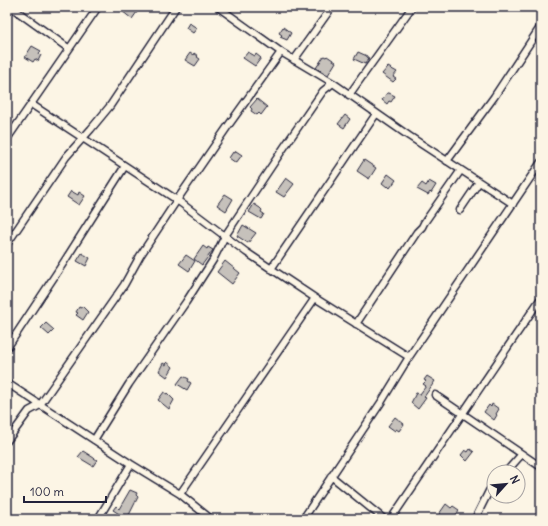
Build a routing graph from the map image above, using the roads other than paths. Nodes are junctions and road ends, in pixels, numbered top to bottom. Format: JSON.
{"nodes":[{"id":1,"x":12,"y":7,"type":"edge"},
{"id":2,"x":98,"y":7,"type":"edge"},
{"id":3,"x":176,"y":7,"type":"edge"},
{"id":4,"x":218,"y":7,"type":"edge"},
{"id":5,"x":332,"y":7,"type":"edge"},
{"id":6,"x":412,"y":7,"type":"edge"},
{"id":7,"x":7,"y":14,"type":"edge"},
{"id":8,"x":541,"y":26,"type":"edge"},
{"id":9,"x":68,"y":48,"type":"junction"},
{"id":10,"x":281,"y":52,"type":"junction"},
{"id":11,"x":294,"y":60,"type":"junction"},
{"id":12,"x":333,"y":83,"type":"junction"},
{"id":13,"x":349,"y":95,"type":"junction"},
{"id":14,"x":31,"y":104,"type":"junction"},
{"id":15,"x":376,"y":114,"type":"junction"},
{"id":16,"x":7,"y":139,"type":"edge"},
{"id":17,"x":83,"y":139,"type":"junction"},
{"id":18,"x":447,"y":161,"type":"junction"},
{"id":19,"x":541,"y":162,"type":"edge"},
{"id":20,"x":125,"y":166,"type":"junction"},
{"id":21,"x":461,"y":170,"type":"junction"},
{"id":22,"x":538,"y":172,"type":"edge"},
{"id":23,"x":479,"y":182,"type":"junction"},
{"id":24,"x":177,"y":200,"type":"junction"},
{"id":25,"x":513,"y":204,"type":"junction"},
{"id":26,"x":460,"y":210,"type":"dead end"},
{"id":27,"x":225,"y":236,"type":"junction"},
{"id":28,"x":7,"y":244,"type":"edge"},
{"id":29,"x":270,"y":269,"type":"junction"},
{"id":30,"x":315,"y":298,"type":"junction"},
{"id":31,"x":541,"y":298,"type":"edge"},
{"id":32,"x":356,"y":324,"type":"junction"},
{"id":33,"x":7,"y":348,"type":"edge"},
{"id":34,"x":409,"y":357,"type":"junction"},
{"id":35,"x":7,"y":383,"type":"edge"},
{"id":36,"x":435,"y":395,"type":"dead end"},
{"id":37,"x":40,"y":405,"type":"junction"},
{"id":38,"x":462,"y":414,"type":"junction"},
{"id":39,"x":94,"y":440,"type":"junction"},
{"id":40,"x":7,"y":441,"type":"edge"},
{"id":41,"x":522,"y":454,"type":"junction"},
{"id":42,"x":131,"y":464,"type":"junction"},
{"id":43,"x":513,"y":464,"type":"edge"},
{"id":44,"x":541,"y":467,"type":"edge"},
{"id":45,"x":331,"y":476,"type":"junction"},
{"id":46,"x":180,"y":494,"type":"junction"},
{"id":47,"x":486,"y":497,"type":"edge"},
{"id":48,"x":98,"y":519,"type":"edge"},
{"id":49,"x":211,"y":519,"type":"edge"},
{"id":50,"x":303,"y":519,"type":"edge"},
{"id":51,"x":384,"y":519,"type":"edge"},
{"id":52,"x":391,"y":519,"type":"edge"},
{"id":53,"x":475,"y":519,"type":"edge"}],
"edges":[{"from":1,"to":7,"type":"street"},
{"from":1,"to":9,"type":"street"},
{"from":2,"to":9,"type":"street"},
{"from":3,"to":17,"type":"street"},
{"from":4,"to":10,"type":"street"},
{"from":5,"to":11,"type":"street"},
{"from":6,"to":13,"type":"street"},
{"from":8,"to":18,"type":"street"},
{"from":9,"to":14,"type":"street"},
{"from":10,"to":11,"type":"street"},
{"from":10,"to":24,"type":"street"},
{"from":11,"to":12,"type":"street"},
{"from":12,"to":13,"type":"street"},
{"from":12,"to":27,"type":"street"},
{"from":13,"to":15,"type":"street"},
{"from":14,"to":16,"type":"street"},
{"from":14,"to":17,"type":"street"},
{"from":15,"to":18,"type":"street"},
{"from":15,"to":29,"type":"street"},
{"from":17,"to":20,"type":"street"},
{"from":17,"to":28,"type":"street"},
{"from":18,"to":21,"type":"street"},
{"from":19,"to":22,"type":"street"},
{"from":20,"to":24,"type":"street"},
{"from":20,"to":33,"type":"street"},
{"from":21,"to":23,"type":"street"},
{"from":21,"to":32,"type":"street"},
{"from":22,"to":25,"type":"street"},
{"from":23,"to":25,"type":"street"},
{"from":23,"to":26,"type":"street"},
{"from":24,"to":27,"type":"street"},
{"from":24,"to":37,"type":"street"},
{"from":25,"to":34,"type":"street"},
{"from":27,"to":29,"type":"street"},
{"from":27,"to":39,"type":"street"},
{"from":29,"to":30,"type":"street"},
{"from":30,"to":32,"type":"street"},
{"from":30,"to":46,"type":"street"},
{"from":31,"to":38,"type":"street"},
{"from":32,"to":34,"type":"street"},
{"from":34,"to":45,"type":"street"},
{"from":35,"to":37,"type":"street"},
{"from":36,"to":38,"type":"street"},
{"from":37,"to":39,"type":"street"},
{"from":37,"to":40,"type":"street"},
{"from":38,"to":41,"type":"street"},
{"from":38,"to":52,"type":"street"},
{"from":39,"to":42,"type":"street"},
{"from":41,"to":43,"type":"street"},
{"from":41,"to":44,"type":"street"},
{"from":42,"to":46,"type":"street"},
{"from":42,"to":48,"type":"street"},
{"from":45,"to":50,"type":"street"},
{"from":45,"to":51,"type":"street"},
{"from":46,"to":49,"type":"street"},
{"from":47,"to":53,"type":"street"}]}
